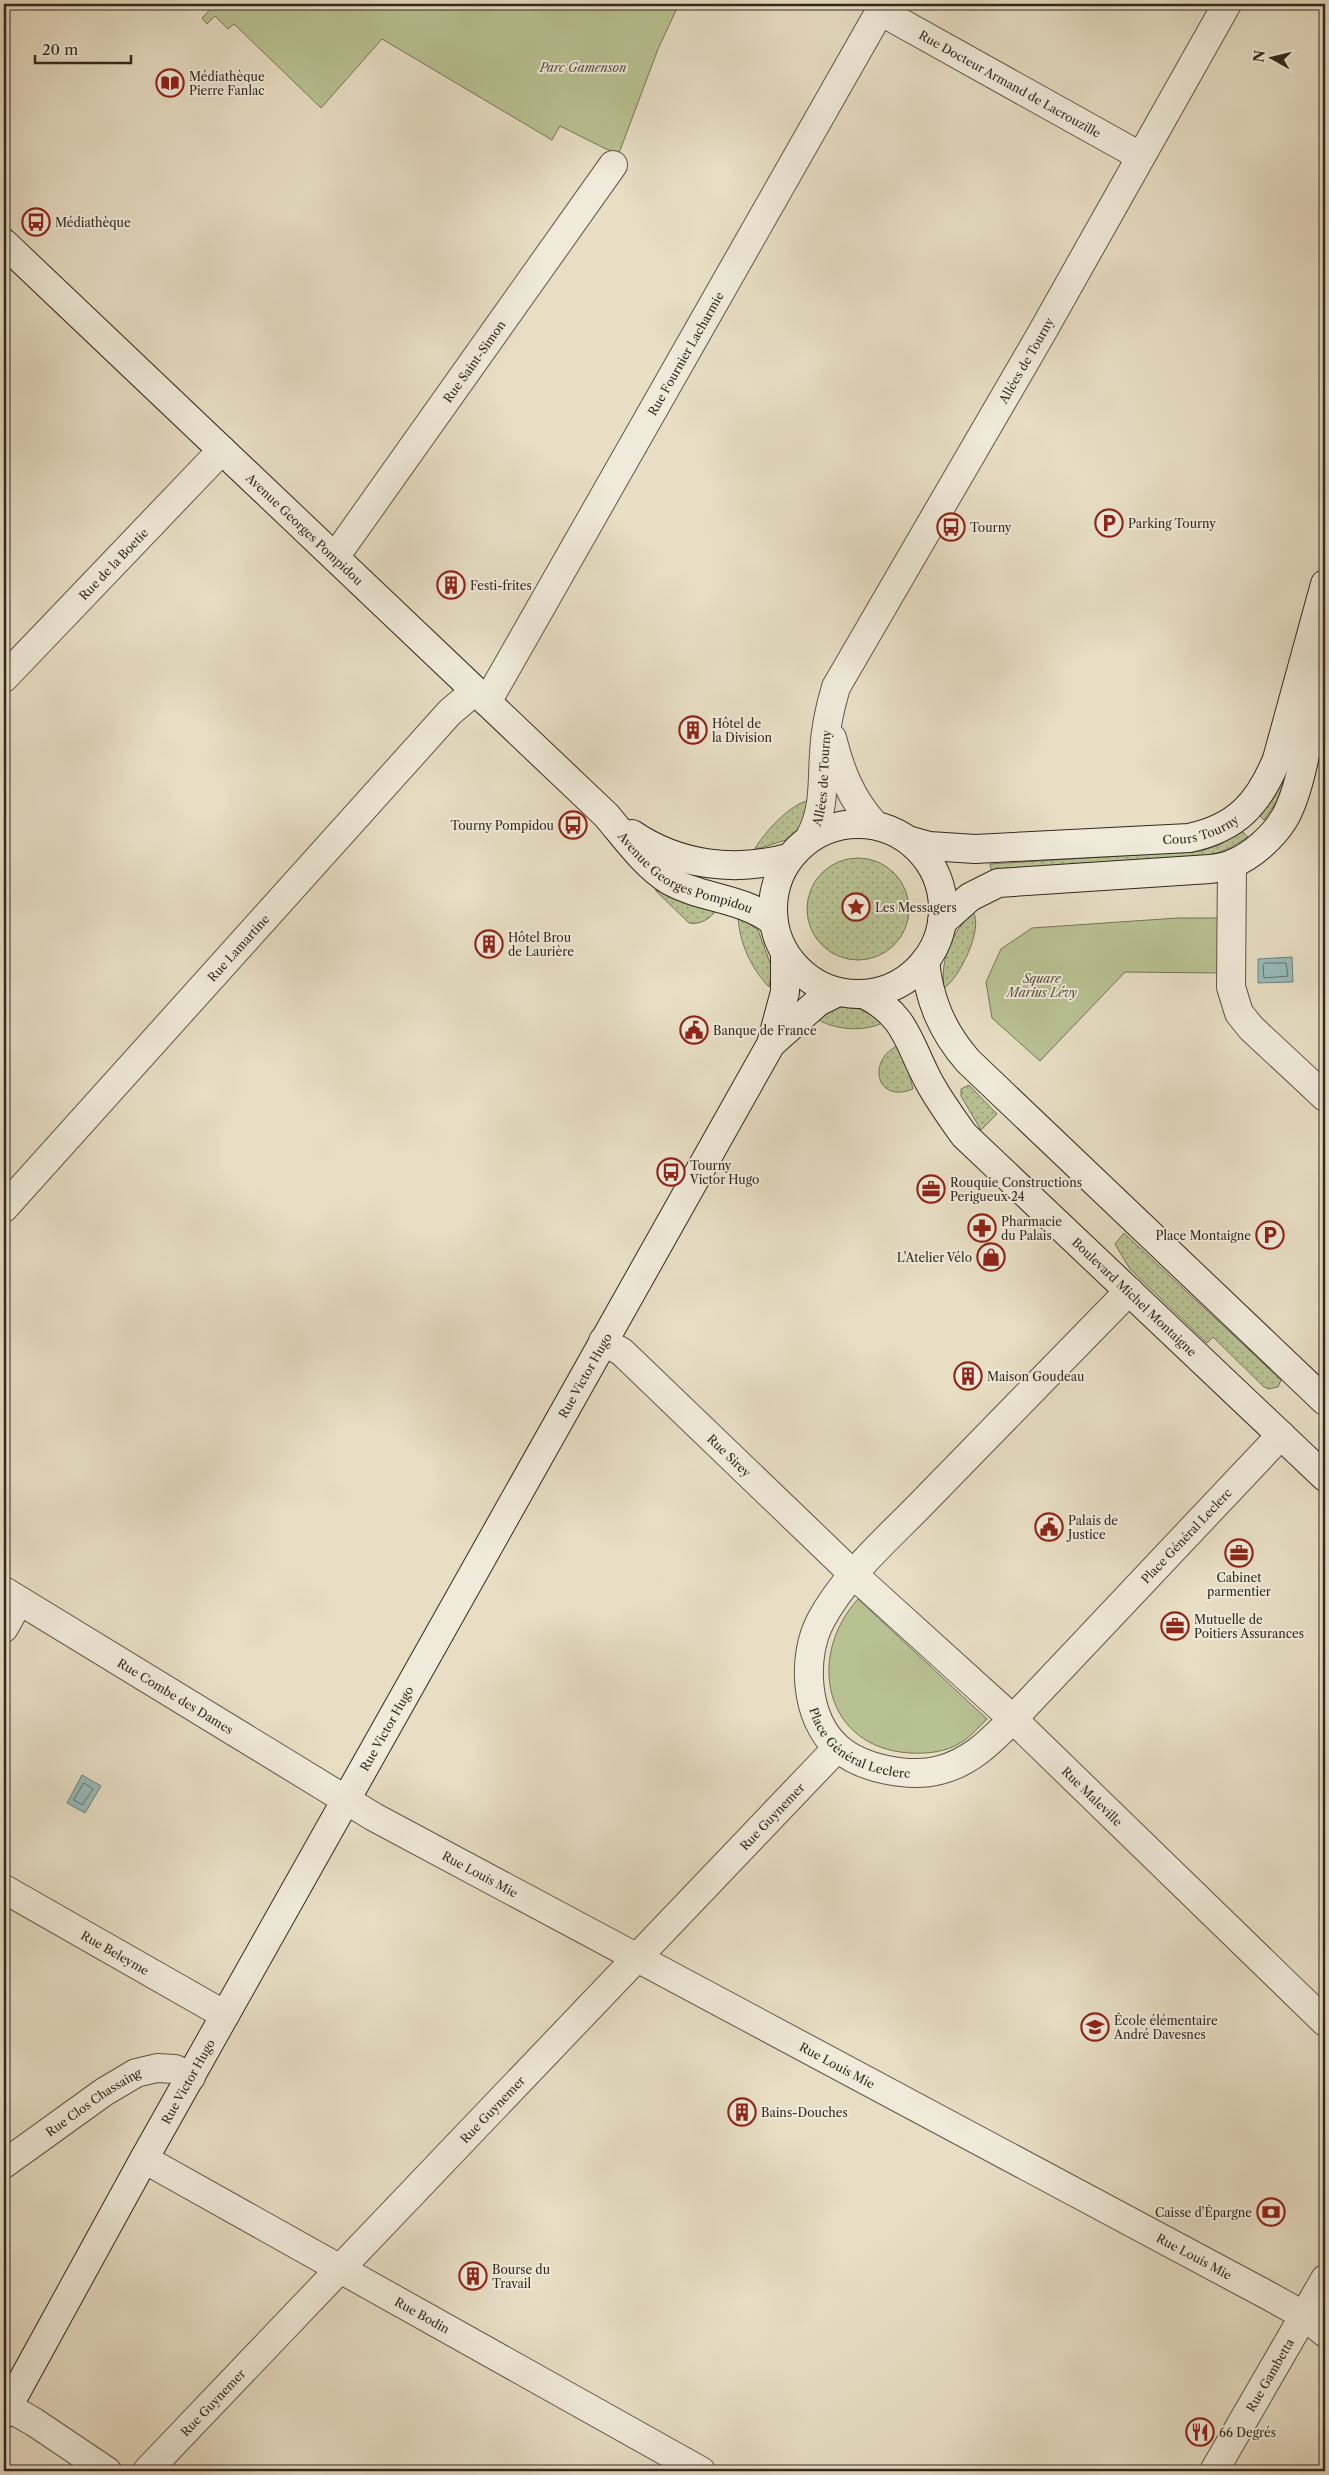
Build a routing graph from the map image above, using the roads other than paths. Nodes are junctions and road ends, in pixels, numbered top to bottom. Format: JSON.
{"nodes":[{"id":1,"x":1227,"y":4,"type":"edge"},
{"id":2,"x":882,"y":7,"type":"edge"},
{"id":3,"x":1140,"y":156,"type":"junction"},
{"id":4,"x":614,"y":165,"type":"dead end"},
{"id":5,"x":4,"y":243,"type":"edge"},
{"id":6,"x":222,"y":450,"type":"junction"},
{"id":7,"x":334,"y":557,"type":"junction"},
{"id":8,"x":1325,"y":584,"type":"edge"},
{"id":9,"x":1325,"y":635,"type":"edge"},
{"id":10,"x":4,"y":678,"type":"edge"},
{"id":11,"x":481,"y":696,"type":"junction"},
{"id":12,"x":829,"y":716,"type":"junction"},
{"id":13,"x":606,"y":815,"type":"junction"},
{"id":14,"x":874,"y":824,"type":"junction"},
{"id":15,"x":810,"y":837,"type":"junction"},
{"id":16,"x":911,"y":841,"type":"junction"},
{"id":17,"x":788,"y":858,"type":"junction"},
{"id":18,"x":1232,"y":864,"type":"junction"},
{"id":19,"x":773,"y":921,"type":"junction"},
{"id":20,"x":942,"y":922,"type":"junction"},
{"id":21,"x":785,"y":954,"type":"junction"},
{"id":22,"x":925,"y":961,"type":"junction"},
{"id":23,"x":838,"y":992,"type":"junction"},
{"id":24,"x":864,"y":994,"type":"junction"},
{"id":25,"x":771,"y":1044,"type":"junction"},
{"id":26,"x":1325,"y":1097,"type":"edge"},
{"id":27,"x":4,"y":1208,"type":"edge"},
{"id":28,"x":1129,"y":1291,"type":"junction"},
{"id":29,"x":603,"y":1341,"type":"junction"},
{"id":30,"x":1325,"y":1401,"type":"edge"},
{"id":31,"x":1281,"y":1435,"type":"junction"},
{"id":32,"x":1325,"y":1478,"type":"edge"},
{"id":33,"x":854,"y":1575,"type":"junction"},
{"id":34,"x":11,"y":1596,"type":"edge"},
{"id":35,"x":4,"y":1628,"type":"edge"},
{"id":36,"x":1013,"y":1719,"type":"junction"},
{"id":37,"x":838,"y":1748,"type":"junction"},
{"id":38,"x":347,"y":1802,"type":"junction"},
{"id":39,"x":4,"y":1889,"type":"edge"},
{"id":40,"x":636,"y":1957,"type":"junction"},
{"id":41,"x":225,"y":2015,"type":"junction"},
{"id":42,"x":1325,"y":2022,"type":"edge"},
{"id":43,"x":191,"y":2077,"type":"junction"},
{"id":44,"x":144,"y":2159,"type":"junction"},
{"id":45,"x":4,"y":2164,"type":"edge"},
{"id":46,"x":341,"y":2270,"type":"junction"},
{"id":47,"x":1325,"y":2279,"type":"edge"},
{"id":48,"x":1303,"y":2315,"type":"junction"},
{"id":49,"x":1325,"y":2333,"type":"edge"},
{"id":50,"x":6,"y":2411,"type":"edge"},
{"id":51,"x":107,"y":2471,"type":"edge"},
{"id":52,"x":147,"y":2471,"type":"edge"},
{"id":53,"x":701,"y":2471,"type":"edge"},
{"id":54,"x":1214,"y":2471,"type":"edge"}],
"edges":[{"from":1,"to":3,"type":"street","name":"Allées de Tourny"},
{"from":2,"to":3,"type":"street","name":"Rue Docteur Armand de Lacrouzille"},
{"from":2,"to":11,"type":"street","name":"Rue Fournier Lacharmie"},
{"from":3,"to":12,"type":"street","name":"Allées de Tourny"},
{"from":4,"to":7,"type":"street","name":"Rue Saint-Simon"},
{"from":5,"to":6,"type":"street","name":"Avenue Georges Pompidou"},
{"from":6,"to":7,"type":"street","name":"Avenue Georges Pompidou"},
{"from":6,"to":10,"type":"street","name":"Rue de la Boetie"},
{"from":7,"to":11,"type":"street","name":"Avenue Georges Pompidou"},
{"from":8,"to":16,"type":"street","name":"Cours Tourny"},
{"from":9,"to":18,"type":"street"},
{"from":11,"to":13,"type":"street","name":"Avenue Georges Pompidou"},
{"from":11,"to":27,"type":"street","name":"Rue Lamartine"},
{"from":12,"to":14,"type":"street","name":"Allées de Tourny"},
{"from":12,"to":15,"type":"street","name":"Allées de Tourny"},
{"from":13,"to":17,"type":"street","name":"Avenue Georges Pompidou"},
{"from":13,"to":19,"type":"street","name":"Avenue Georges Pompidou"},
{"from":14,"to":15,"type":"street"},
{"from":14,"to":16,"type":"street"},
{"from":15,"to":17,"type":"street"},
{"from":16,"to":20,"type":"street"},
{"from":17,"to":19,"type":"street"},
{"from":18,"to":20,"type":"street"},
{"from":18,"to":26,"type":"street"},
{"from":19,"to":21,"type":"street"},
{"from":20,"to":22,"type":"street"},
{"from":21,"to":23,"type":"street"},
{"from":21,"to":25,"type":"street","name":"Rue Victor Hugo"},
{"from":22,"to":24,"type":"street"},
{"from":22,"to":30,"type":"street"},
{"from":23,"to":24,"type":"street"},
{"from":23,"to":25,"type":"street","name":"Rue Victor Hugo"},
{"from":24,"to":28,"type":"street","name":"Boulevard Michel Montaigne"},
{"from":25,"to":29,"type":"street","name":"Rue Victor Hugo"},
{"from":28,"to":31,"type":"street","name":"Boulevard Michel Montaigne"},
{"from":28,"to":33,"type":"street","name":"Place Général Leclerc"},
{"from":29,"to":33,"type":"street","name":"Rue Sirey"},
{"from":29,"to":38,"type":"street","name":"Rue Victor Hugo"},
{"from":31,"to":32,"type":"street","name":"Boulevard Michel Montaigne"},
{"from":31,"to":36,"type":"street","name":"Place Général Leclerc"},
{"from":33,"to":36,"type":"street","name":"Rue Maleville"},
{"from":33,"to":37,"type":"street","name":"Place Général Leclerc"},
{"from":34,"to":35,"type":"street"},
{"from":34,"to":38,"type":"street","name":"Rue Combe des Dames"},
{"from":36,"to":37,"type":"street","name":"Place Général Leclerc"},
{"from":36,"to":42,"type":"street","name":"Rue Maleville"},
{"from":37,"to":40,"type":"street","name":"Rue Guynemer"},
{"from":38,"to":40,"type":"street","name":"Rue Louis Mie"},
{"from":38,"to":41,"type":"street","name":"Rue Victor Hugo"},
{"from":39,"to":41,"type":"street","name":"Rue Beleyme"},
{"from":40,"to":46,"type":"street","name":"Rue Guynemer"},
{"from":40,"to":48,"type":"street","name":"Rue Louis Mie"},
{"from":41,"to":43,"type":"street","name":"Rue Victor Hugo"},
{"from":43,"to":44,"type":"street","name":"Rue Victor Hugo"},
{"from":43,"to":45,"type":"street","name":"Rue Clos Chassaing"},
{"from":44,"to":46,"type":"street","name":"Rue Bodin"},
{"from":44,"to":50,"type":"street","name":"Rue Victor Hugo"},
{"from":46,"to":52,"type":"street","name":"Rue Guynemer"},
{"from":46,"to":53,"type":"street","name":"Rue Bodin"},
{"from":47,"to":48,"type":"street","name":"Rue Gambetta"},
{"from":48,"to":49,"type":"street","name":"Rue Louis Mie"},
{"from":48,"to":54,"type":"street","name":"Rue Gambetta"},
{"from":50,"to":51,"type":"street"}]}
